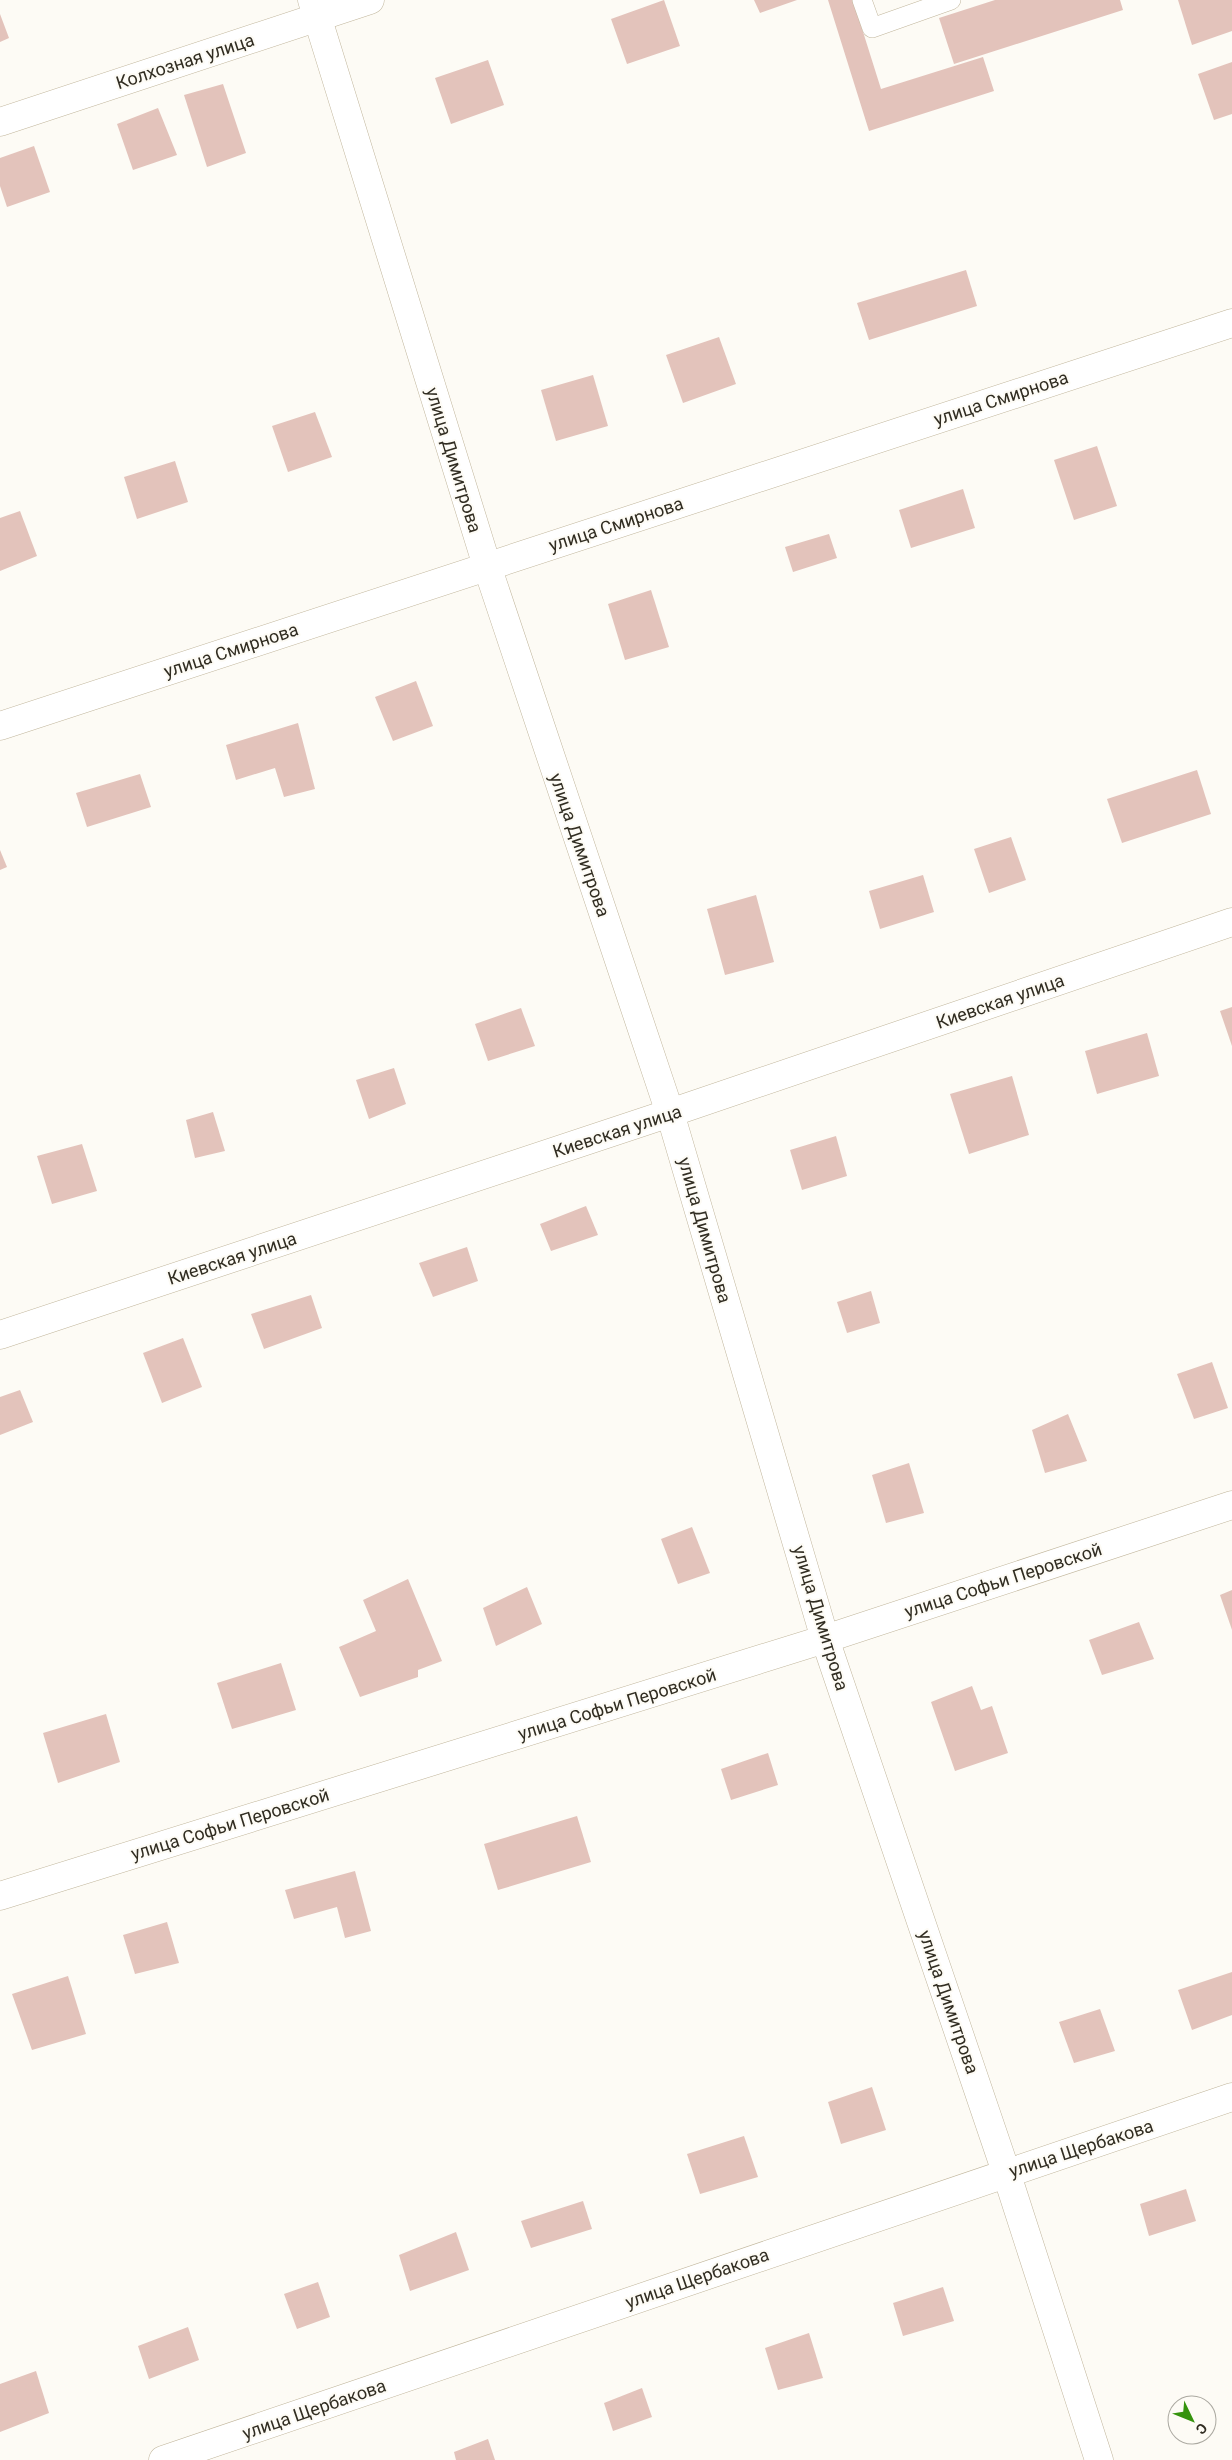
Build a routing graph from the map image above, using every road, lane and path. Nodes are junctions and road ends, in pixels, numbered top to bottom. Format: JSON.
{"nodes":[{"id":1,"x":370,"y":0,"type":"edge"},
{"id":2,"x":862,"y":0,"type":"edge"},
{"id":3,"x":950,"y":0,"type":"edge"},
{"id":4,"x":315,"y":9,"type":"edge"},
{"id":5,"x":0,"y":122,"type":"edge"},
{"id":6,"x":1232,"y":322,"type":"edge"},
{"id":7,"x":487,"y":566,"type":"junction"},
{"id":8,"x":0,"y":726,"type":"edge"},
{"id":9,"x":1232,"y":922,"type":"edge"},
{"id":10,"x":670,"y":1113,"type":"junction"},
{"id":11,"x":0,"y":1336,"type":"edge"},
{"id":12,"x":1232,"y":1505,"type":"edge"},
{"id":13,"x":825,"y":1639,"type":"junction"},
{"id":14,"x":0,"y":1896,"type":"edge"},
{"id":15,"x":1232,"y":2097,"type":"edge"},
{"id":16,"x":1006,"y":2172,"type":"junction"},
{"id":17,"x":163,"y":2460,"type":"edge"},
{"id":18,"x":1099,"y":2460,"type":"edge"}],
"edges":[{"from":1,"to":4,"type":"street","name":"Колхозная улица"},
{"from":2,"to":3,"type":"lane"},
{"from":4,"to":5,"type":"street","name":"Колхозная улица"},
{"from":4,"to":7,"type":"street","name":"улица Димитрова"},
{"from":6,"to":7,"type":"street","name":"улица Смирнова"},
{"from":7,"to":8,"type":"street","name":"улица Смирнова"},
{"from":7,"to":10,"type":"street","name":"улица Димитрова"},
{"from":9,"to":10,"type":"street","name":"Киевская улица"},
{"from":10,"to":11,"type":"street","name":"Киевская улица"},
{"from":10,"to":13,"type":"street","name":"улица Димитрова"},
{"from":12,"to":13,"type":"street","name":"улица Софьи Перовской"},
{"from":13,"to":14,"type":"street","name":"улица Софьи Перовской"},
{"from":13,"to":16,"type":"street","name":"улица Димитрова"},
{"from":15,"to":16,"type":"street","name":"улица Щербакова"},
{"from":16,"to":17,"type":"street","name":"улица Щербакова"},
{"from":16,"to":18,"type":"street","name":"улица Димитрова"}]}
